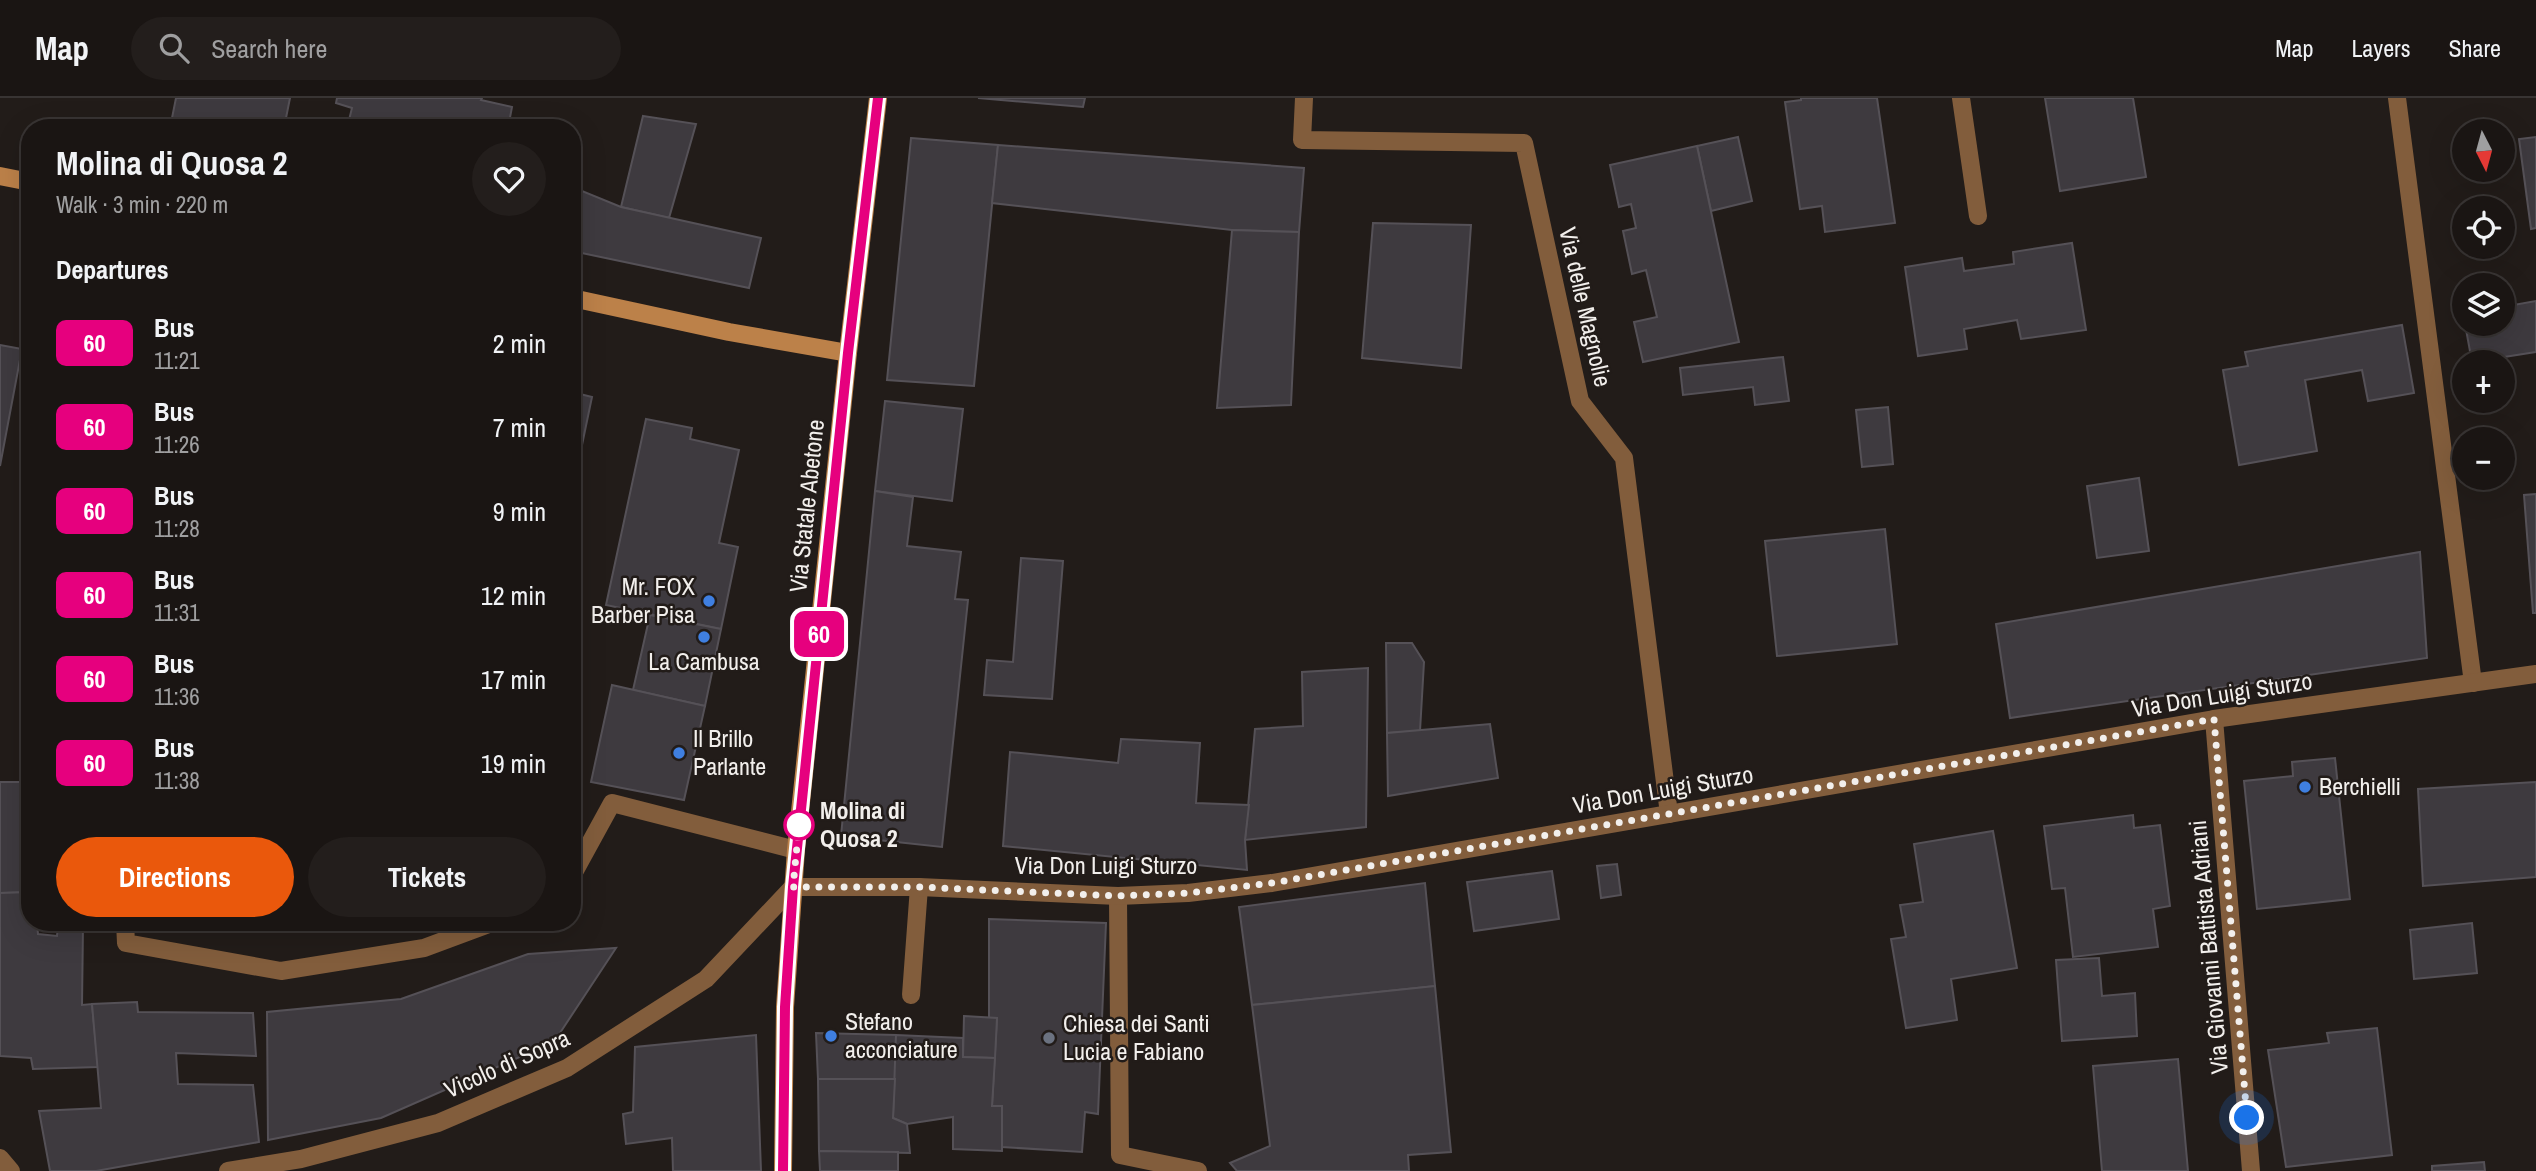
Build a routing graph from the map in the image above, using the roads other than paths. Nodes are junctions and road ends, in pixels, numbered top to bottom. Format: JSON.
{"nodes":[{"id":1,"x":878,"y":98,"type":"edge"},
{"id":2,"x":1304,"y":98,"type":"edge"},
{"id":3,"x":1961,"y":98,"type":"edge"},
{"id":4,"x":2397,"y":98,"type":"edge"},
{"id":5,"x":0,"y":176,"type":"edge"},
{"id":6,"x":21,"y":180,"type":"edge"},
{"id":7,"x":1978,"y":216,"type":"dead end"},
{"id":8,"x":581,"y":300,"type":"edge"},
{"id":9,"x":848,"y":353,"type":"junction"},
{"id":10,"x":2536,"y":674,"type":"edge"},
{"id":11,"x":2473,"y":683,"type":"junction"},
{"id":12,"x":2214,"y":719,"type":"junction"},
{"id":13,"x":1668,"y":814,"type":"junction"},
{"id":14,"x":796,"y":850,"type":"junction"},
{"id":15,"x":581,"y":860,"type":"edge"},
{"id":16,"x":793,"y":887,"type":"junction"},
{"id":17,"x":919,"y":887,"type":"junction"},
{"id":18,"x":1118,"y":896,"type":"junction"},
{"id":19,"x":125,"y":931,"type":"edge"},
{"id":20,"x":470,"y":931,"type":"edge"},
{"id":21,"x":911,"y":995,"type":"dead end"},
{"id":22,"x":0,"y":1158,"type":"edge"},
{"id":23,"x":11,"y":1171,"type":"edge"},
{"id":24,"x":228,"y":1171,"type":"edge"},
{"id":25,"x":783,"y":1171,"type":"edge"},
{"id":26,"x":1198,"y":1171,"type":"edge"},
{"id":27,"x":2251,"y":1171,"type":"edge"}],
"edges":[{"from":1,"to":9,"type":"main road","name":"Via Statale Abetone"},
{"from":2,"to":13,"type":"street","name":"Via delle Magnolie"},
{"from":3,"to":7,"type":"street"},
{"from":4,"to":11,"type":"street"},
{"from":5,"to":6,"type":"main road"},
{"from":8,"to":9,"type":"main road"},
{"from":9,"to":14,"type":"main road","name":"Via Statale Abetone"},
{"from":10,"to":11,"type":"street","name":"Via Don Luigi Sturzo"},
{"from":11,"to":12,"type":"street","name":"Via Don Luigi Sturzo"},
{"from":12,"to":13,"type":"street","name":"Via Don Luigi Sturzo"},
{"from":12,"to":27,"type":"street","name":"Via Giovanni Battista Adriani"},
{"from":13,"to":18,"type":"street","name":"Via Don Luigi Sturzo"},
{"from":14,"to":15,"type":"street"},
{"from":14,"to":16,"type":"main road","name":"Via Statale Abetone"},
{"from":16,"to":17,"type":"street","name":"Via Don Luigi Sturzo"},
{"from":16,"to":24,"type":"street","name":"Vicolo di Sopra"},
{"from":16,"to":25,"type":"main road","name":"Via Statale Abetone"},
{"from":17,"to":18,"type":"street","name":"Via Don Luigi Sturzo"},
{"from":17,"to":21,"type":"street"},
{"from":18,"to":26,"type":"street"},
{"from":19,"to":20,"type":"street"},
{"from":22,"to":23,"type":"street"}]}
